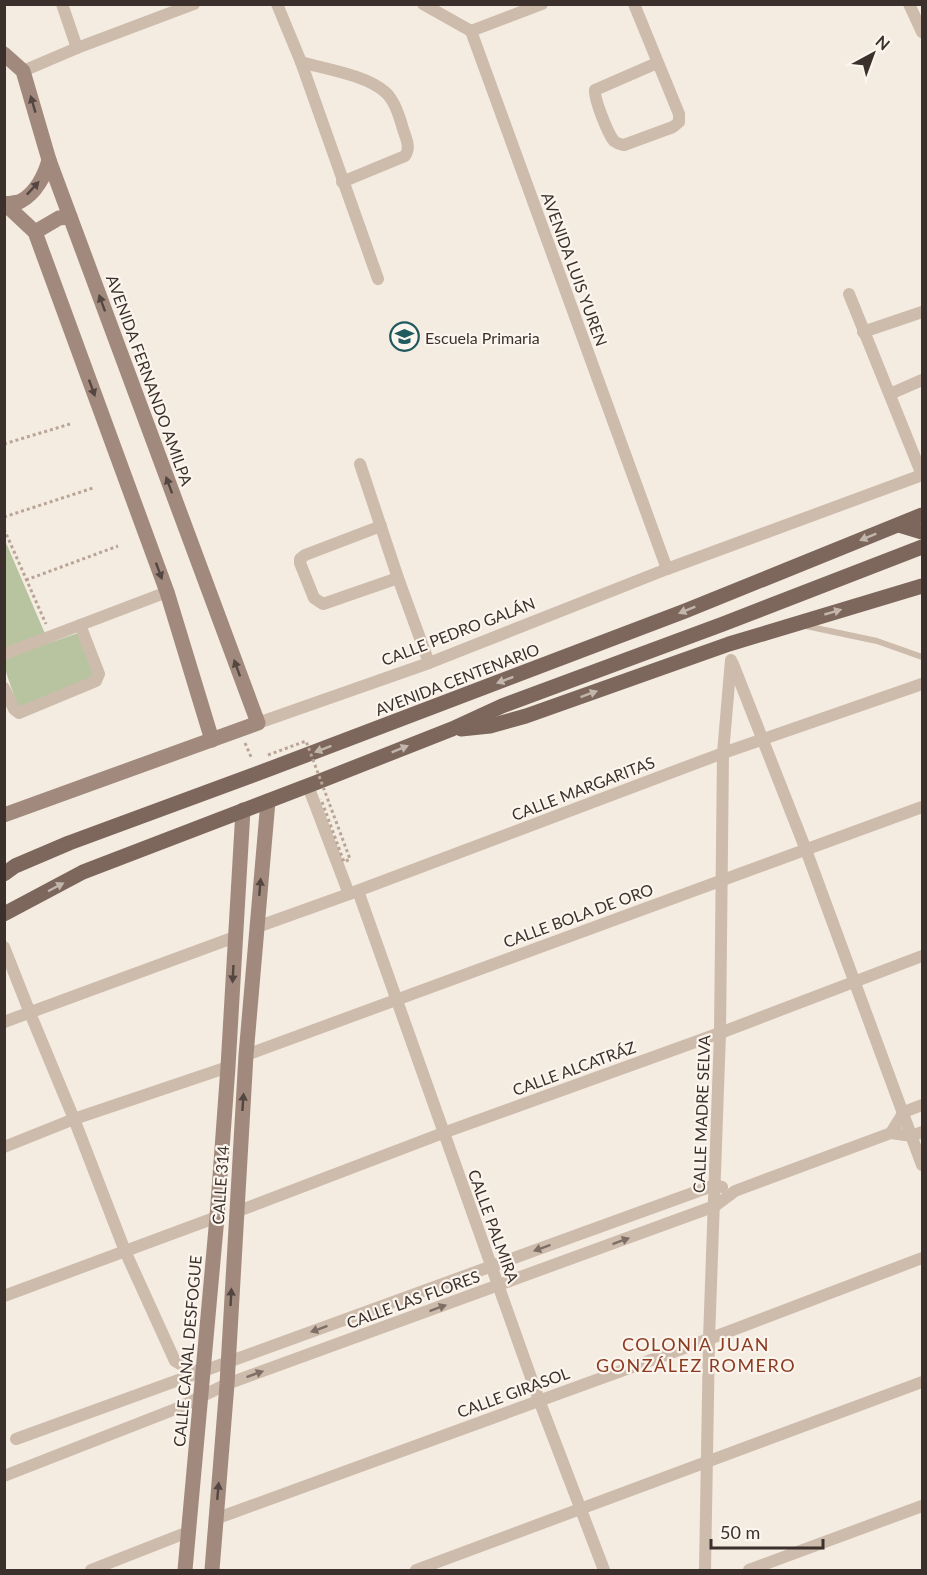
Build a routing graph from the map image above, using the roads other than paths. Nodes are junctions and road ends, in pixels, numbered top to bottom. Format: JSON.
{"nodes":[{"id":1,"x":62,"y":4,"type":"edge"},
{"id":2,"x":194,"y":4,"type":"edge"},
{"id":3,"x":277,"y":4,"type":"edge"},
{"id":4,"x":423,"y":4,"type":"edge"},
{"id":5,"x":542,"y":4,"type":"edge"},
{"id":6,"x":634,"y":4,"type":"edge"},
{"id":7,"x":909,"y":4,"type":"edge"},
{"id":8,"x":471,"y":31,"type":"junction"},
{"id":9,"x":922,"y":32,"type":"edge"},
{"id":10,"x":77,"y":48,"type":"junction"},
{"id":11,"x":4,"y":54,"type":"edge"},
{"id":12,"x":301,"y":62,"type":"junction"},
{"id":13,"x":657,"y":63,"type":"junction"},
{"id":14,"x":23,"y":71,"type":"junction"},
{"id":15,"x":49,"y":160,"type":"junction"},
{"id":16,"x":342,"y":182,"type":"junction"},
{"id":17,"x":5,"y":204,"type":"edge"},
{"id":18,"x":70,"y":217,"type":"junction"},
{"id":19,"x":35,"y":232,"type":"junction"},
{"id":20,"x":378,"y":279,"type":"dead end"},
{"id":21,"x":849,"y":294,"type":"dead end"},
{"id":22,"x":922,"y":312,"type":"edge"},
{"id":23,"x":863,"y":332,"type":"junction"},
{"id":24,"x":922,"y":380,"type":"edge"},
{"id":25,"x":890,"y":394,"type":"junction"},
{"id":26,"x":360,"y":464,"type":"dead end"},
{"id":27,"x":922,"y":475,"type":"edge"},
{"id":28,"x":922,"y":515,"type":"edge"},
{"id":29,"x":899,"y":525,"type":"junction"},
{"id":30,"x":381,"y":526,"type":"junction"},
{"id":31,"x":922,"y":532,"type":"edge"},
{"id":32,"x":922,"y":547,"type":"edge"},
{"id":33,"x":666,"y":569,"type":"junction"},
{"id":34,"x":398,"y":578,"type":"junction"},
{"id":35,"x":922,"y":586,"type":"edge"},
{"id":36,"x":167,"y":592,"type":"junction"},
{"id":37,"x":794,"y":623,"type":"junction"},
{"id":38,"x":81,"y":625,"type":"junction"},
{"id":39,"x":729,"y":644,"type":"junction"},
{"id":40,"x":4,"y":654,"type":"edge"},
{"id":41,"x":922,"y":657,"type":"edge"},
{"id":42,"x":731,"y":660,"type":"junction"},
{"id":43,"x":429,"y":663,"type":"junction"},
{"id":44,"x":922,"y":684,"type":"edge"},
{"id":45,"x":4,"y":688,"type":"edge"},
{"id":46,"x":258,"y":723,"type":"junction"},
{"id":47,"x":452,"y":729,"type":"junction"},
{"id":48,"x":212,"y":740,"type":"junction"},
{"id":49,"x":763,"y":741,"type":"junction"},
{"id":50,"x":723,"y":753,"type":"junction"},
{"id":51,"x":308,"y":786,"type":"junction"},
{"id":52,"x":268,"y":801,"type":"junction"},
{"id":53,"x":922,"y":807,"type":"edge"},
{"id":54,"x":243,"y":810,"type":"junction"},
{"id":55,"x":4,"y":816,"type":"edge"},
{"id":56,"x":806,"y":850,"type":"junction"},
{"id":57,"x":8,"y":869,"type":"edge"},
{"id":58,"x":723,"y":879,"type":"junction"},
{"id":59,"x":353,"y":893,"type":"junction"},
{"id":60,"x":4,"y":914,"type":"edge"},
{"id":61,"x":257,"y":927,"type":"junction"},
{"id":62,"x":235,"y":937,"type":"junction"},
{"id":63,"x":4,"y":947,"type":"edge"},
{"id":64,"x":922,"y":956,"type":"edge"},
{"id":65,"x":853,"y":981,"type":"junction"},
{"id":66,"x":396,"y":1000,"type":"junction"},
{"id":67,"x":30,"y":1013,"type":"junction"},
{"id":68,"x":4,"y":1022,"type":"edge"},
{"id":69,"x":720,"y":1033,"type":"junction"},
{"id":70,"x":246,"y":1055,"type":"junction"},
{"id":71,"x":228,"y":1067,"type":"junction"},
{"id":72,"x":922,"y":1106,"type":"edge"},
{"id":73,"x":904,"y":1113,"type":"junction"},
{"id":74,"x":74,"y":1119,"type":"junction"},
{"id":75,"x":891,"y":1132,"type":"junction"},
{"id":76,"x":443,"y":1133,"type":"junction"},
{"id":77,"x":917,"y":1134,"type":"edge"},
{"id":78,"x":4,"y":1147,"type":"edge"},
{"id":79,"x":922,"y":1165,"type":"edge"},
{"id":80,"x":715,"y":1185,"type":"junction"},
{"id":81,"x":735,"y":1191,"type":"junction"},
{"id":82,"x":715,"y":1206,"type":"junction"},
{"id":83,"x":236,"y":1212,"type":"junction"},
{"id":84,"x":217,"y":1217,"type":"junction"},
{"id":85,"x":125,"y":1251,"type":"junction"},
{"id":86,"x":922,"y":1258,"type":"edge"},
{"id":87,"x":491,"y":1266,"type":"junction"},
{"id":88,"x":499,"y":1286,"type":"junction"},
{"id":89,"x":4,"y":1296,"type":"edge"},
{"id":90,"x":710,"y":1339,"type":"junction"},
{"id":91,"x":227,"y":1363,"type":"junction"},
{"id":92,"x":203,"y":1372,"type":"junction"},
{"id":93,"x":922,"y":1382,"type":"edge"},
{"id":94,"x":227,"y":1384,"type":"junction"},
{"id":95,"x":201,"y":1398,"type":"junction"},
{"id":96,"x":539,"y":1400,"type":"junction"},
{"id":97,"x":16,"y":1439,"type":"dead end"},
{"id":98,"x":708,"y":1461,"type":"junction"},
{"id":99,"x":4,"y":1476,"type":"edge"},
{"id":100,"x":922,"y":1506,"type":"edge"},
{"id":101,"x":582,"y":1509,"type":"junction"},
{"id":102,"x":215,"y":1519,"type":"junction"},
{"id":103,"x":188,"y":1532,"type":"junction"},
{"id":104,"x":91,"y":1570,"type":"edge"},
{"id":105,"x":184,"y":1570,"type":"edge"},
{"id":106,"x":212,"y":1570,"type":"edge"},
{"id":107,"x":416,"y":1570,"type":"edge"},
{"id":108,"x":604,"y":1570,"type":"edge"},
{"id":109,"x":705,"y":1570,"type":"edge"},
{"id":110,"x":749,"y":1570,"type":"edge"}],
"edges":[{"from":1,"to":10,"type":"street"},
{"from":2,"to":10,"type":"street"},
{"from":3,"to":12,"type":"street"},
{"from":4,"to":8,"type":"street"},
{"from":5,"to":8,"type":"street"},
{"from":6,"to":13,"type":"street"},
{"from":7,"to":9,"type":"street"},
{"from":8,"to":33,"type":"street","name":"AVENIDA LUIS YUREN"},
{"from":10,"to":14,"type":"street"},
{"from":11,"to":14,"type":"street"},
{"from":12,"to":16,"type":"street"},
{"from":12,"to":16,"type":"street"},
{"from":13,"to":13,"type":"street"},
{"from":15,"to":14,"type":"street","name":"AVENIDA FERNANDO AMILPA","one_way":true},
{"from":17,"to":15,"type":"street","one_way":true},
{"from":15,"to":18,"type":"street","name":"AVENIDA FERNANDO AMILPA"},
{"from":16,"to":20,"type":"street"},
{"from":17,"to":19,"type":"street"},
{"from":18,"to":19,"type":"street"},
{"from":46,"to":18,"type":"street","name":"AVENIDA FERNANDO AMILPA","one_way":true},
{"from":19,"to":36,"type":"street","one_way":true},
{"from":21,"to":23,"type":"street"},
{"from":22,"to":23,"type":"street"},
{"from":23,"to":25,"type":"street"},
{"from":24,"to":25,"type":"street"},
{"from":25,"to":27,"type":"street"},
{"from":26,"to":30,"type":"street"},
{"from":27,"to":33,"type":"street","name":"CALLE PEDRO GALÁN"},
{"from":28,"to":29,"type":"main road","name":"AVENIDA CENTENARIO"},
{"from":29,"to":31,"type":"main road"},
{"from":29,"to":57,"type":"main road","name":"AVENIDA CENTENARIO","one_way":true},
{"from":30,"to":34,"type":"street"},
{"from":30,"to":34,"type":"street"},
{"from":32,"to":47,"type":"main road"},
{"from":33,"to":43,"type":"street","name":"CALLE PEDRO GALÁN"},
{"from":34,"to":43,"type":"street"},
{"from":37,"to":35,"type":"main road","one_way":true},
{"from":36,"to":38,"type":"street"},
{"from":36,"to":48,"type":"street"},
{"from":37,"to":39,"type":"main road"},
{"from":37,"to":41,"type":"lane"},
{"from":38,"to":40,"type":"street"},
{"from":38,"to":45,"type":"street"},
{"from":39,"to":42,"type":"street"},
{"from":47,"to":39,"type":"main road","one_way":true},
{"from":42,"to":49,"type":"street"},
{"from":42,"to":50,"type":"street","name":"CALLE MADRE SELVA"},
{"from":43,"to":46,"type":"street","name":"CALLE PEDRO GALÁN"},
{"from":44,"to":49,"type":"street","name":"CALLE MARGARITAS"},
{"from":46,"to":48,"type":"street","name":"CALLE PEDRO GALÁN"},
{"from":51,"to":47,"type":"main road","one_way":true},
{"from":48,"to":55,"type":"street","name":"CALLE PEDRO GALÁN"},
{"from":49,"to":50,"type":"street","name":"CALLE MARGARITAS"},
{"from":49,"to":56,"type":"street"},
{"from":50,"to":58,"type":"street","name":"CALLE MADRE SELVA"},
{"from":50,"to":59,"type":"street","name":"CALLE MARGARITAS"},
{"from":51,"to":52,"type":"main road"},
{"from":51,"to":59,"type":"street","name":"CALLE PALMIRA"},
{"from":52,"to":54,"type":"main road"},
{"from":61,"to":52,"type":"street","name":"CALLE 314","one_way":true},
{"from":53,"to":56,"type":"street","name":"CALLE BOLA DE ORO"},
{"from":60,"to":54,"type":"main road","one_way":true},
{"from":54,"to":62,"type":"street","name":"CALLE CANAL DESFOGUE"},
{"from":56,"to":58,"type":"street","name":"CALLE BOLA DE ORO"},
{"from":56,"to":65,"type":"street"},
{"from":58,"to":66,"type":"street","name":"CALLE BOLA DE ORO"},
{"from":58,"to":69,"type":"street","name":"CALLE MADRE SELVA"},
{"from":59,"to":61,"type":"street","name":"CALLE MARGARITAS"},
{"from":59,"to":66,"type":"street","name":"CALLE PALMIRA"},
{"from":61,"to":70,"type":"street","name":"CALLE 314"},
{"from":62,"to":67,"type":"street"},
{"from":62,"to":71,"type":"street","name":"CALLE CANAL DESFOGUE","one_way":true},
{"from":63,"to":67,"type":"street"},
{"from":64,"to":65,"type":"street","name":"CALLE ALCATRÁZ"},
{"from":65,"to":69,"type":"street","name":"CALLE ALCATRÁZ"},
{"from":65,"to":73,"type":"street"},
{"from":66,"to":70,"type":"street","name":"CALLE BOLA DE ORO"},
{"from":66,"to":76,"type":"street","name":"CALLE PALMIRA"},
{"from":67,"to":68,"type":"street"},
{"from":67,"to":74,"type":"street"},
{"from":69,"to":76,"type":"street","name":"CALLE ALCATRÁZ"},
{"from":69,"to":80,"type":"street","name":"CALLE MADRE SELVA"},
{"from":83,"to":70,"type":"street","name":"CALLE 314","one_way":true},
{"from":71,"to":74,"type":"street"},
{"from":71,"to":84,"type":"street","name":"CALLE CANAL DESFOGUE"},
{"from":72,"to":73,"type":"street"},
{"from":73,"to":75,"type":"street"},
{"from":73,"to":77,"type":"street"},
{"from":74,"to":78,"type":"street"},
{"from":74,"to":85,"type":"street"},
{"from":75,"to":77,"type":"street"},
{"from":75,"to":81,"type":"street","name":"CALLE LAS FLORES"},
{"from":76,"to":83,"type":"street","name":"CALLE ALCATRÁZ"},
{"from":76,"to":87,"type":"street","name":"CALLE PALMIRA"},
{"from":77,"to":79,"type":"street"},
{"from":80,"to":81,"type":"street"},
{"from":80,"to":82,"type":"street","name":"CALLE MADRE SELVA"},
{"from":80,"to":87,"type":"street","name":"CALLE LAS FLORES","one_way":true},
{"from":81,"to":82,"type":"street","name":"CALLE LAS FLORES"},
{"from":88,"to":82,"type":"street","name":"CALLE LAS FLORES","one_way":true},
{"from":82,"to":90,"type":"street","name":"CALLE MADRE SELVA"},
{"from":91,"to":83,"type":"street","name":"CALLE 314","one_way":true},
{"from":84,"to":85,"type":"street"},
{"from":84,"to":92,"type":"street","name":"CALLE CANAL DESFOGUE"},
{"from":85,"to":89,"type":"street"},
{"from":85,"to":92,"type":"street"},
{"from":86,"to":90,"type":"street","name":"CALLE GIRASOL"},
{"from":87,"to":88,"type":"street","name":"CALLE PALMIRA"},
{"from":87,"to":91,"type":"street","name":"CALLE LAS FLORES","one_way":true},
{"from":94,"to":88,"type":"street","name":"CALLE LAS FLORES","one_way":true},
{"from":88,"to":96,"type":"street","name":"CALLE PALMIRA"},
{"from":90,"to":96,"type":"street","name":"CALLE GIRASOL"},
{"from":90,"to":98,"type":"street","name":"CALLE MADRE SELVA"},
{"from":91,"to":92,"type":"street","name":"CALLE LAS FLORES"},
{"from":91,"to":94,"type":"street","name":"CALLE 314"},
{"from":92,"to":95,"type":"street","name":"CALLE CANAL DESFOGUE"},
{"from":92,"to":97,"type":"street","name":"CALLE LAS FLORES"},
{"from":93,"to":98,"type":"street"},
{"from":94,"to":95,"type":"street","name":"CALLE LAS FLORES"},
{"from":102,"to":94,"type":"street","name":"CALLE 314","one_way":true},
{"from":95,"to":99,"type":"street"},
{"from":95,"to":103,"type":"street","name":"CALLE CANAL DESFOGUE"},
{"from":96,"to":101,"type":"street","name":"CALLE PALMIRA"},
{"from":96,"to":102,"type":"street","name":"CALLE GIRASOL"},
{"from":98,"to":101,"type":"street"},
{"from":98,"to":109,"type":"street","name":"CALLE MADRE SELVA"},
{"from":100,"to":110,"type":"street"},
{"from":101,"to":107,"type":"street"},
{"from":101,"to":108,"type":"street","name":"CALLE PALMIRA"},
{"from":102,"to":106,"type":"street","name":"CALLE 314"},
{"from":103,"to":104,"type":"street"},
{"from":103,"to":105,"type":"street","name":"CALLE CANAL DESFOGUE"}]}
